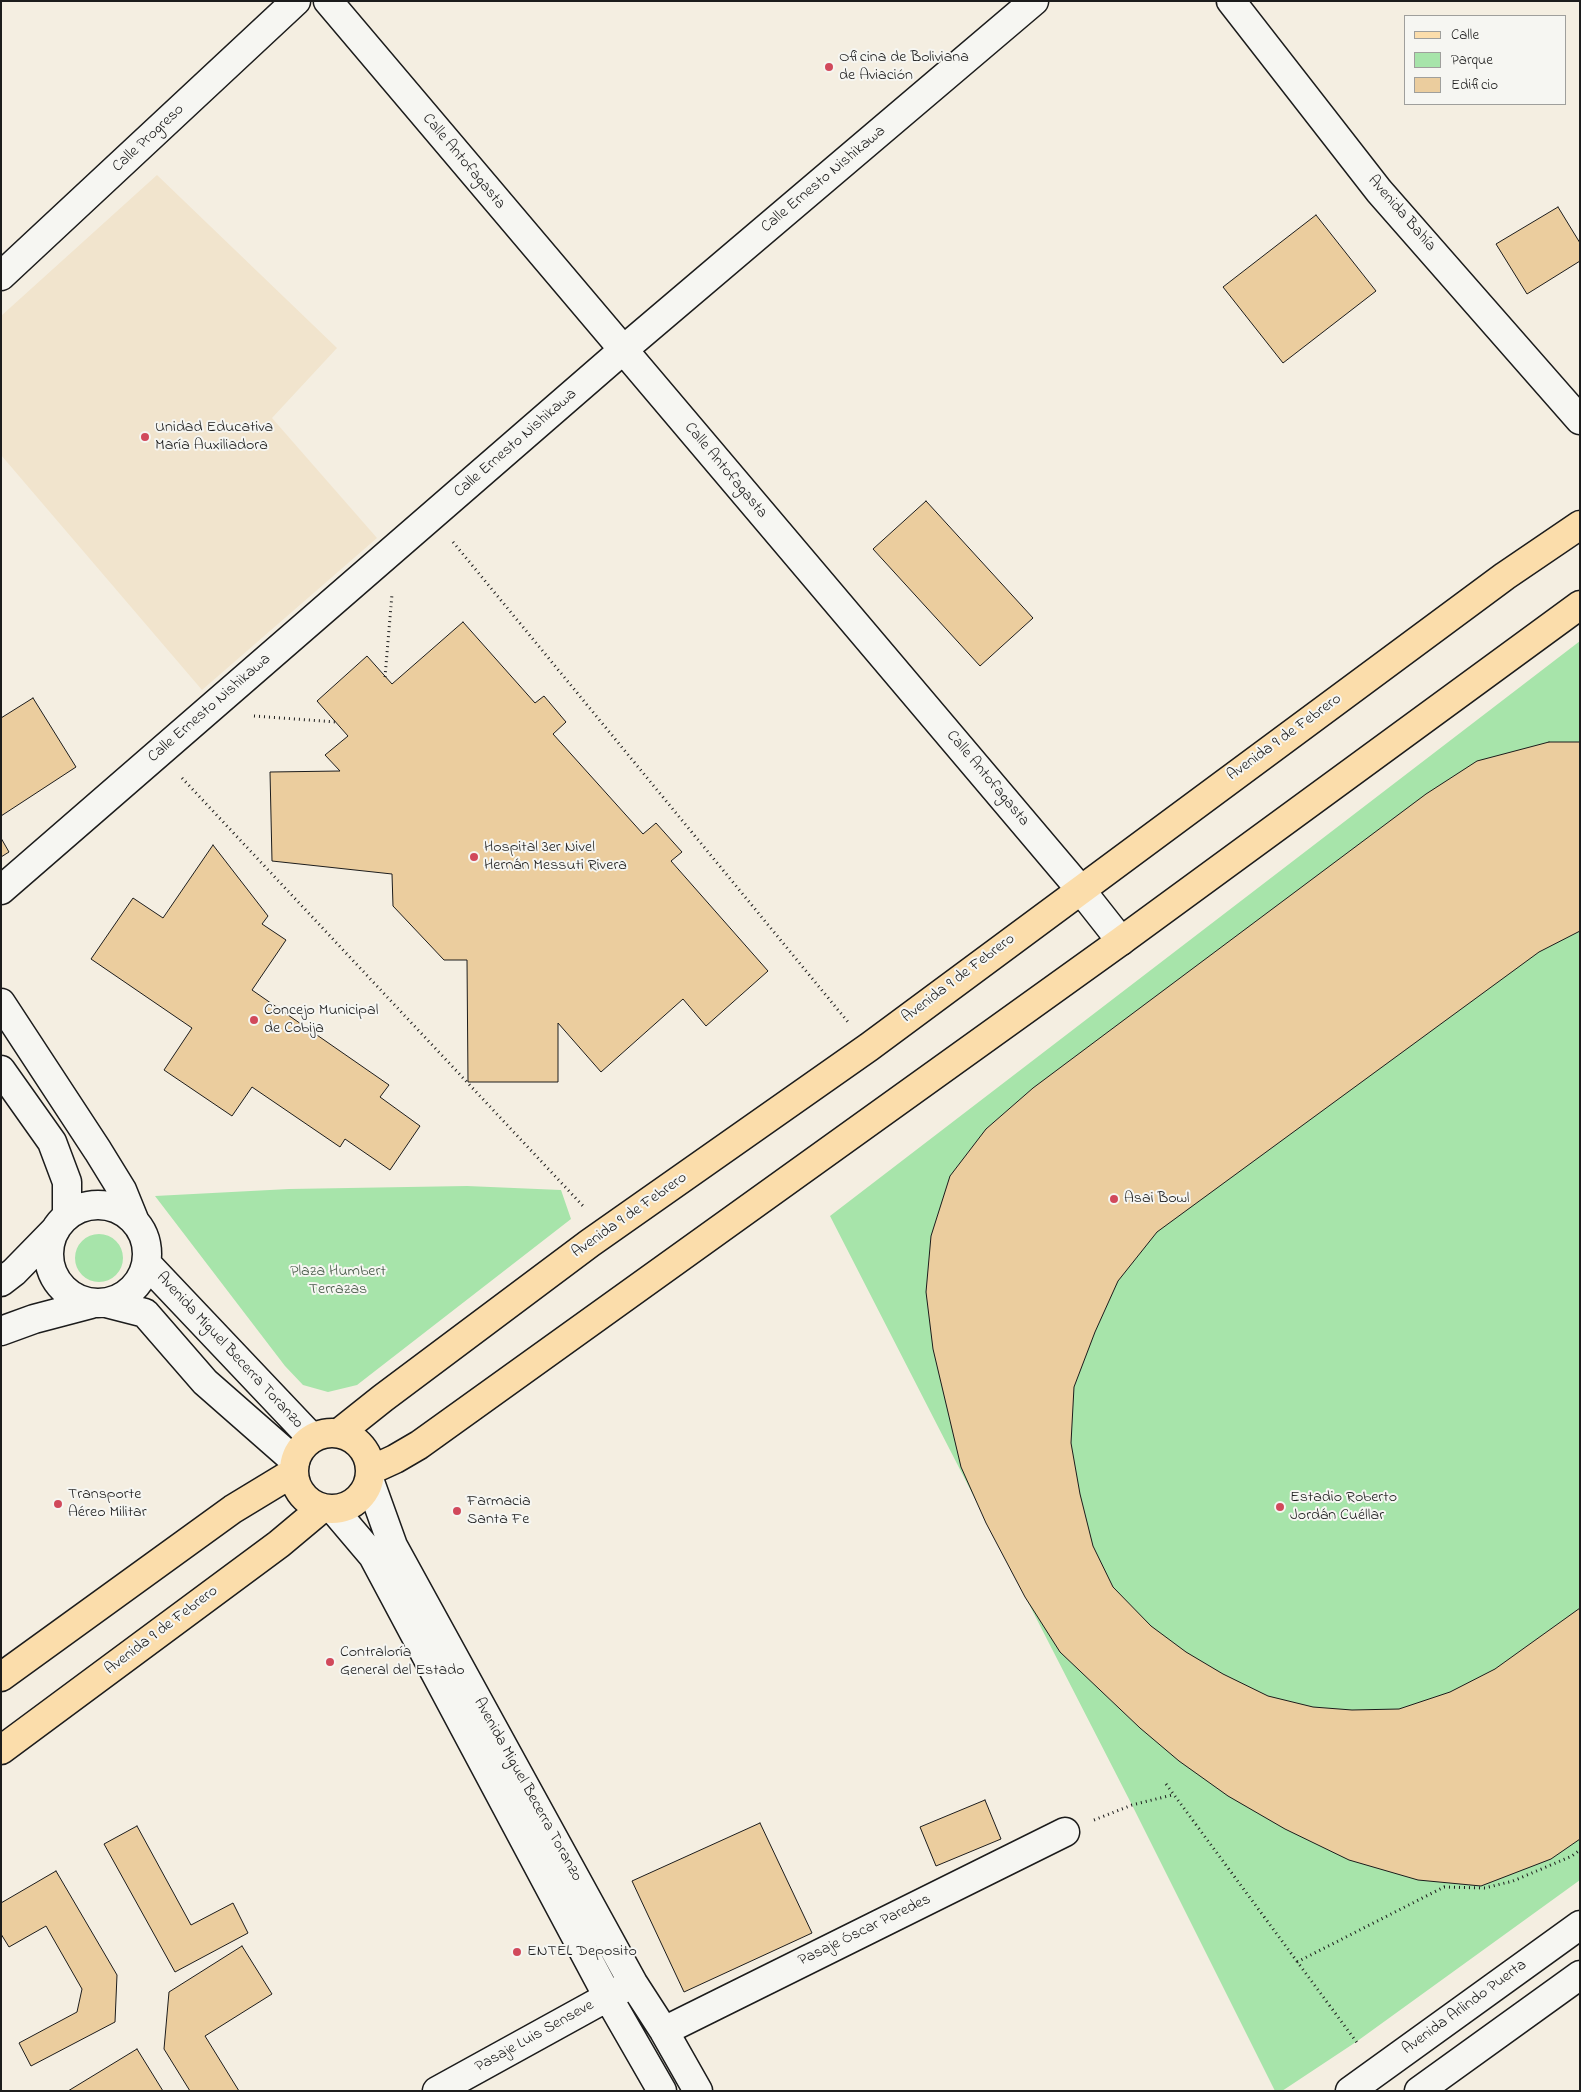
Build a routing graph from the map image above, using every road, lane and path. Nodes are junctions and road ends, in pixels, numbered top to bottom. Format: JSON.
{"nodes":[{"id":1,"x":296,"y":1,"type":"edge"},
{"id":2,"x":328,"y":1,"type":"edge"},
{"id":3,"x":1034,"y":1,"type":"edge"},
{"id":4,"x":1231,"y":1,"type":"edge"},
{"id":5,"x":1,"y":276,"type":"edge"},
{"id":6,"x":623,"y":350,"type":"junction"},
{"id":7,"x":1580,"y":420,"type":"edge"},
{"id":8,"x":432,"y":517,"type":"junction"},
{"id":9,"x":1580,"y":524,"type":"edge"},
{"id":10,"x":396,"y":549,"type":"junction"},
{"id":11,"x":1580,"y":604,"type":"edge"},
{"id":12,"x":385,"y":677,"type":"dead end"},
{"id":13,"x":207,"y":712,"type":"junction"},
{"id":14,"x":336,"y":722,"type":"dead end"},
{"id":15,"x":159,"y":754,"type":"junction"},
{"id":16,"x":1080,"y":889,"type":"junction"},
{"id":17,"x":1,"y":890,"type":"edge"},
{"id":18,"x":1122,"y":941,"type":"junction"},
{"id":19,"x":1,"y":1003,"type":"edge"},
{"id":20,"x":869,"y":1047,"type":"junction"},
{"id":21,"x":1,"y":1070,"type":"edge"},
{"id":22,"x":62,"y":1222,"type":"junction"},
{"id":23,"x":135,"y":1222,"type":"junction"},
{"id":24,"x":607,"y":1232,"type":"junction"},
{"id":25,"x":147,"y":1264,"type":"junction"},
{"id":26,"x":1,"y":1282,"type":"edge"},
{"id":27,"x":99,"y":1304,"type":"junction"},
{"id":28,"x":1,"y":1331,"type":"edge"},
{"id":29,"x":339,"y":1433,"type":"junction"},
{"id":30,"x":312,"y":1438,"type":"junction"},
{"id":31,"x":294,"y":1466,"type":"junction"},
{"id":32,"x":370,"y":1476,"type":"junction"},
{"id":33,"x":328,"y":1509,"type":"junction"},
{"id":34,"x":1,"y":1677,"type":"edge"},
{"id":35,"x":1,"y":1750,"type":"edge"},
{"id":36,"x":1166,"y":1784,"type":"dead end"},
{"id":37,"x":1172,"y":1795,"type":"junction"},
{"id":38,"x":1065,"y":1832,"type":"joint"},
{"id":39,"x":1580,"y":1850,"type":"edge"},
{"id":40,"x":1580,"y":1925,"type":"edge"},
{"id":41,"x":1297,"y":1962,"type":"junction"},
{"id":42,"x":1580,"y":1975,"type":"edge"},
{"id":43,"x":633,"y":1983,"type":"junction"},
{"id":44,"x":608,"y":1997,"type":"junction"},
{"id":45,"x":664,"y":2031,"type":"junction"},
{"id":46,"x":1379,"y":2070,"type":"junction"},
{"id":47,"x":436,"y":2091,"type":"edge"},
{"id":48,"x":662,"y":2091,"type":"edge"},
{"id":49,"x":698,"y":2091,"type":"edge"},
{"id":50,"x":1350,"y":2091,"type":"edge"},
{"id":51,"x":1419,"y":2091,"type":"edge"}],
"edges":[{"from":1,"to":5,"type":"street","name":"Calle Progreso"},
{"from":2,"to":6,"type":"street","name":"Calle Antofagasta"},
{"from":3,"to":6,"type":"street","name":"Calle Ernesto Nishikawa"},
{"from":4,"to":7,"type":"street","name":"Avenida Bahía"},
{"from":6,"to":8,"type":"street","name":"Calle Ernesto Nishikawa"},
{"from":6,"to":16,"type":"street","name":"Calle Antofagasta"},
{"from":8,"to":10,"type":"street","name":"Calle Ernesto Nishikawa"},
{"from":8,"to":20,"type":"path"},
{"from":9,"to":16,"type":"main road","name":"Avenida 9 de Febrero"},
{"from":10,"to":12,"type":"path"},
{"from":10,"to":13,"type":"street","name":"Calle Ernesto Nishikawa"},
{"from":11,"to":18,"type":"main road"},
{"from":13,"to":14,"type":"path"},
{"from":13,"to":15,"type":"street","name":"Calle Ernesto Nishikawa"},
{"from":15,"to":17,"type":"street","name":"Calle Ernesto Nishikawa"},
{"from":15,"to":24,"type":"path"},
{"from":16,"to":18,"type":"street","name":"Calle Antofagasta"},
{"from":16,"to":20,"type":"main road","name":"Avenida 9 de Febrero"},
{"from":18,"to":32,"type":"main road"},
{"from":19,"to":23,"type":"street"},
{"from":20,"to":24,"type":"main road","name":"Avenida 9 de Febrero"},
{"from":21,"to":22,"type":"street"},
{"from":22,"to":23,"type":"street"},
{"from":22,"to":26,"type":"street"},
{"from":22,"to":27,"type":"street"},
{"from":23,"to":25,"type":"street"},
{"from":24,"to":29,"type":"main road","name":"Avenida 9 de Febrero"},
{"from":25,"to":27,"type":"street"},
{"from":25,"to":30,"type":"street","name":"Avenida Miguel Becerra Toranzo"},
{"from":27,"to":28,"type":"street"},
{"from":27,"to":31,"type":"street","name":"Avenida Miguel Becerra Toranzo"},
{"from":29,"to":30,"type":"main road"},
{"from":29,"to":32,"type":"main road"},
{"from":30,"to":31,"type":"main road"},
{"from":31,"to":33,"type":"main road"},
{"from":31,"to":34,"type":"main road"},
{"from":32,"to":33,"type":"main road"},
{"from":32,"to":43,"type":"street","name":"Avenida Miguel Becerra Toranzo"},
{"from":33,"to":35,"type":"main road","name":"Avenida 9 de Febrero"},
{"from":33,"to":44,"type":"street","name":"Avenida Miguel Becerra Toranzo"},
{"from":36,"to":37,"type":"path"},
{"from":37,"to":38,"type":"path"},
{"from":37,"to":41,"type":"path"},
{"from":38,"to":45,"type":"street","name":"Pasaje Óscar Paredes"},
{"from":39,"to":41,"type":"path"},
{"from":40,"to":46,"type":"street","name":"Avenida Arlindo Puerta"},
{"from":41,"to":46,"type":"path"},
{"from":42,"to":51,"type":"street"},
{"from":43,"to":44,"type":"street","name":"Pasaje Luis Senseve"},
{"from":43,"to":45,"type":"street","name":"Avenida Miguel Becerra Toranzo"},
{"from":44,"to":47,"type":"street","name":"Pasaje Luis Senseve"},
{"from":44,"to":48,"type":"street","name":"Avenida Miguel Becerra Toranzo"},
{"from":45,"to":49,"type":"street","name":"Avenida Miguel Becerra Toranzo"},
{"from":46,"to":50,"type":"street","name":"Avenida Arlindo Puerta"}]}
